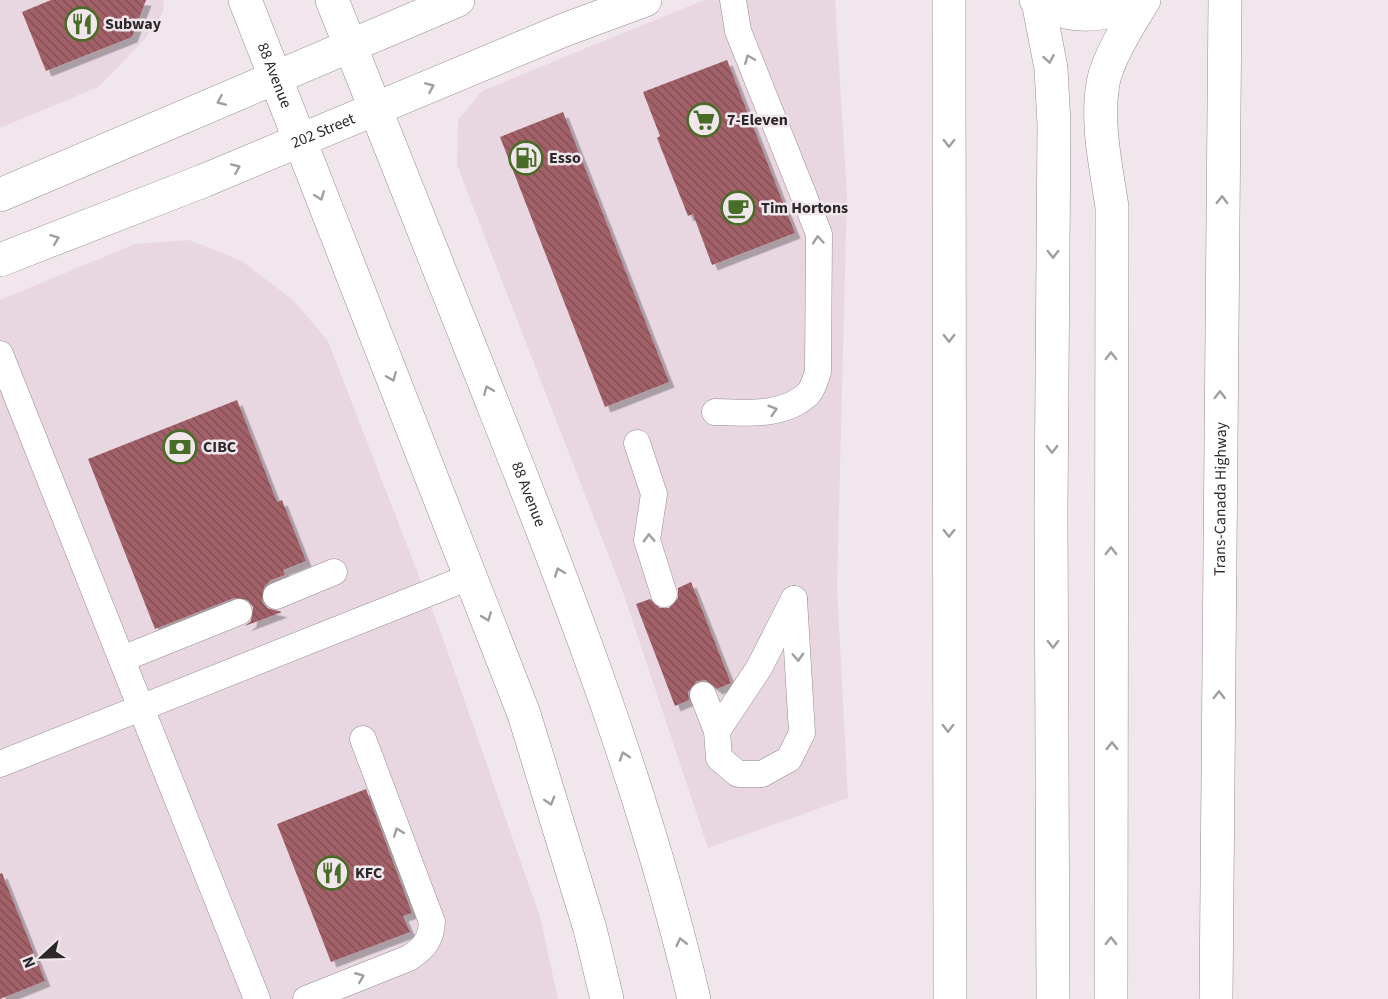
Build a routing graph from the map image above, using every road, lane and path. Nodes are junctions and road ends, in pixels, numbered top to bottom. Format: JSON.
{"nodes":[{"id":1,"x":245,"y":0,"type":"edge"},
{"id":2,"x":332,"y":0,"type":"edge"},
{"id":3,"x":458,"y":0,"type":"edge"},
{"id":4,"x":645,"y":0,"type":"edge"},
{"id":5,"x":733,"y":0,"type":"edge"},
{"id":6,"x":949,"y":0,"type":"edge"},
{"id":7,"x":1136,"y":0,"type":"edge"},
{"id":8,"x":1144,"y":0,"type":"edge"},
{"id":9,"x":1225,"y":0,"type":"edge"},
{"id":10,"x":1037,"y":1,"type":"edge"},
{"id":11,"x":351,"y":47,"type":"junction"},
{"id":12,"x":275,"y":78,"type":"junction"},
{"id":13,"x":376,"y":109,"type":"junction"},
{"id":14,"x":299,"y":141,"type":"junction"},
{"id":15,"x":0,"y":195,"type":"edge"},
{"id":16,"x":0,"y":260,"type":"edge"},
{"id":17,"x":0,"y":354,"type":"edge"},
{"id":18,"x":715,"y":412,"type":"dead end"},
{"id":19,"x":637,"y":443,"type":"dead end"},
{"id":20,"x":334,"y":572,"type":"dead end"},
{"id":21,"x":472,"y":576,"type":"junction"},
{"id":22,"x":664,"y":594,"type":"dead end"},
{"id":23,"x":276,"y":596,"type":"dead end"},
{"id":24,"x":239,"y":612,"type":"dead end"},
{"id":25,"x":122,"y":659,"type":"junction"},
{"id":26,"x":703,"y":695,"type":"dead end"},
{"id":27,"x":141,"y":708,"type":"junction"},
{"id":28,"x":717,"y":731,"type":"junction"},
{"id":29,"x":363,"y":739,"type":"dead end"},
{"id":30,"x":1218,"y":753,"type":"junction"},
{"id":31,"x":0,"y":764,"type":"edge"},
{"id":32,"x":257,"y":999,"type":"edge"},
{"id":33,"x":306,"y":999,"type":"edge"},
{"id":34,"x":607,"y":999,"type":"edge"},
{"id":35,"x":694,"y":999,"type":"edge"},
{"id":36,"x":950,"y":999,"type":"edge"},
{"id":37,"x":1053,"y":999,"type":"edge"},
{"id":38,"x":1111,"y":999,"type":"edge"},
{"id":39,"x":1216,"y":999,"type":"edge"},
{"id":40,"x":1232,"y":999,"type":"edge"}],
"edges":[{"from":1,"to":12,"type":"main road","name":"88 Avenue"},
{"from":2,"to":11,"type":"main road","name":"88 Avenue"},
{"from":3,"to":11,"type":"main road"},
{"from":13,"to":4,"type":"main road","name":"202 Street","one_way":true},
{"from":18,"to":5,"type":"lane","one_way":true},
{"from":6,"to":36,"type":"main road","one_way":true},
{"from":7,"to":10,"type":"main road"},
{"from":38,"to":8,"type":"main road","one_way":true},
{"from":30,"to":9,"type":"main road","name":"Trans-Canada Highway","one_way":true},
{"from":10,"to":37,"type":"main road","one_way":true},
{"from":11,"to":12,"type":"main road"},
{"from":11,"to":13,"type":"main road","name":"88 Avenue"},
{"from":12,"to":14,"type":"main road","name":"88 Avenue"},
{"from":12,"to":15,"type":"main road","one_way":true},
{"from":13,"to":14,"type":"main road","name":"202 Street"},
{"from":35,"to":13,"type":"main road","name":"88 Avenue","one_way":true},
{"from":16,"to":14,"type":"main road","name":"202 Street","one_way":true},
{"from":14,"to":21,"type":"main road","name":"88 Avenue","one_way":true},
{"from":17,"to":25,"type":"lane"},
{"from":22,"to":19,"type":"lane","one_way":true},
{"from":20,"to":23,"type":"lane"},
{"from":21,"to":27,"type":"lane"},
{"from":21,"to":34,"type":"main road","name":"88 Avenue","one_way":true},
{"from":24,"to":25,"type":"lane"},
{"from":25,"to":27,"type":"lane"},
{"from":26,"to":28,"type":"lane"},
{"from":27,"to":31,"type":"lane"},
{"from":27,"to":32,"type":"lane"},
{"from":28,"to":28,"type":"lane","one_way":true},
{"from":33,"to":29,"type":"lane","one_way":true},
{"from":30,"to":39,"type":"main road","name":"Trans-Canada Highway"},
{"from":30,"to":40,"type":"main road"}]}
